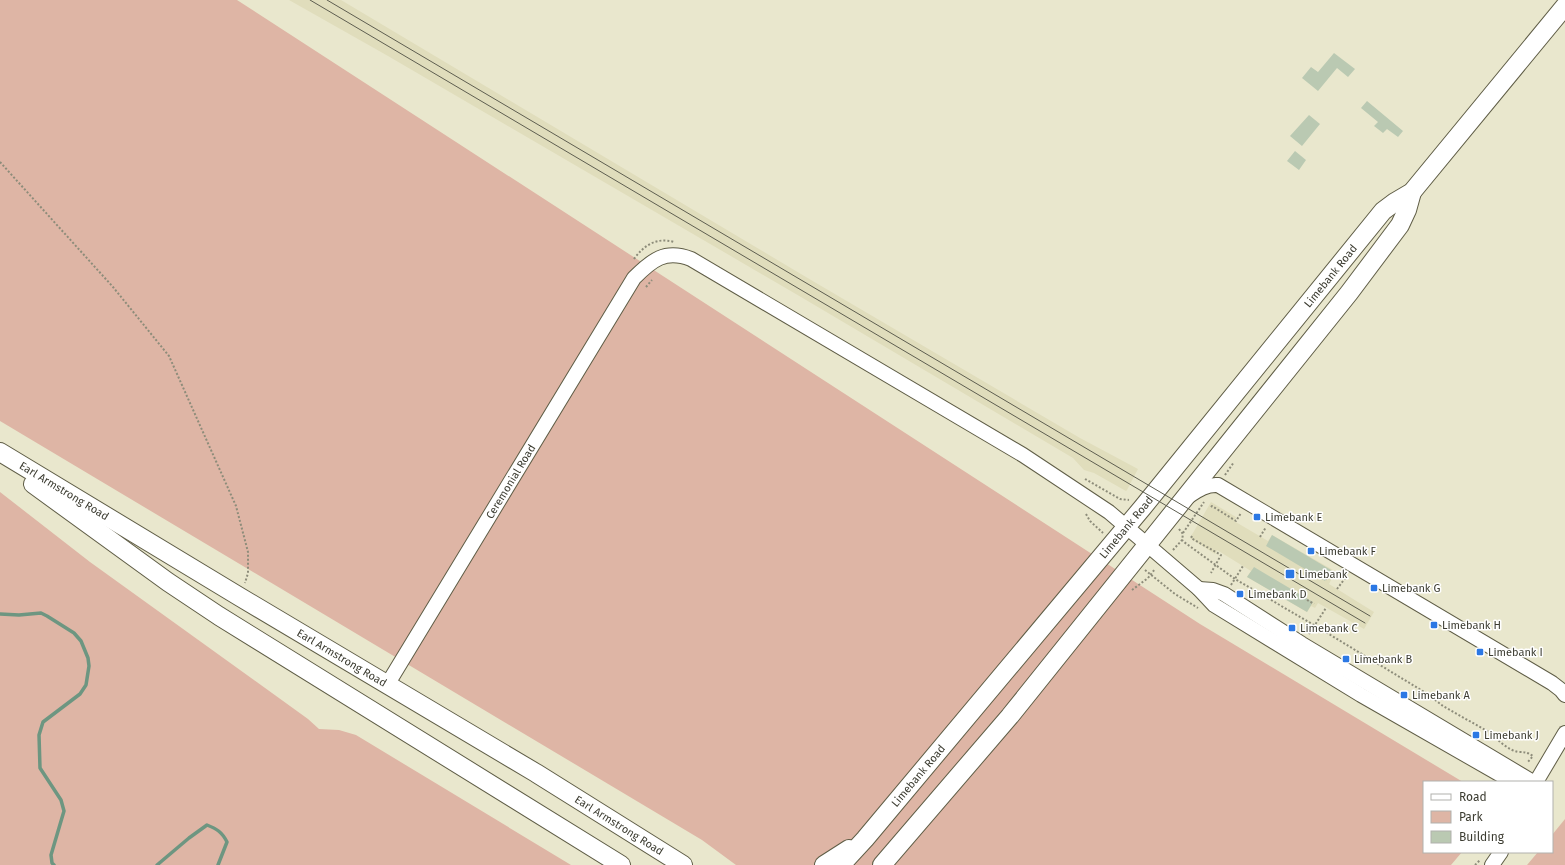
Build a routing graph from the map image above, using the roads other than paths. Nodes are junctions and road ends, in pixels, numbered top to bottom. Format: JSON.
{"nodes":[{"id":1,"x":1565,"y":6,"type":"edge"},
{"id":2,"x":1412,"y":192,"type":"junction"},
{"id":3,"x":0,"y":452,"type":"edge"},
{"id":4,"x":0,"y":460,"type":"edge"},
{"id":5,"x":1184,"y":499,"type":"junction"},
{"id":6,"x":1127,"y":526,"type":"junction"},
{"id":7,"x":1148,"y":545,"type":"junction"},
{"id":8,"x":1199,"y":589,"type":"junction"},
{"id":9,"x":387,"y":684,"type":"junction"},
{"id":10,"x":1565,"y":695,"type":"edge"},
{"id":11,"x":1565,"y":733,"type":"edge"},
{"id":12,"x":1511,"y":781,"type":"edge"},
{"id":13,"x":1533,"y":781,"type":"edge"},
{"id":14,"x":1536,"y":781,"type":"edge"},
{"id":15,"x":865,"y":839,"type":"junction"},
{"id":16,"x":1500,"y":853,"type":"edge"},
{"id":17,"x":621,"y":865,"type":"edge"},
{"id":18,"x":683,"y":865,"type":"edge"},
{"id":19,"x":824,"y":865,"type":"edge"},
{"id":20,"x":841,"y":865,"type":"edge"},
{"id":21,"x":882,"y":865,"type":"edge"},
{"id":22,"x":1492,"y":865,"type":"edge"}],
"edges":[{"from":1,"to":2,"type":"main road","name":"Limebank Road"},
{"from":2,"to":5,"type":"main road","name":"Limebank Road"},
{"from":2,"to":6,"type":"main road","name":"Limebank Road"},
{"from":3,"to":9,"type":"main road","name":"Earl Armstrong Road"},
{"from":4,"to":17,"type":"main road","name":"Earl Armstrong Road"},
{"from":5,"to":7,"type":"main road","name":"Limebank Road"},
{"from":5,"to":10,"type":"street"},
{"from":6,"to":7,"type":"street","name":"Ceremonial Road"},
{"from":6,"to":9,"type":"street","name":"Ceremonial Road"},
{"from":6,"to":15,"type":"main road","name":"Limebank Road"},
{"from":7,"to":8,"type":"street","name":"Ceremonial Road"},
{"from":7,"to":21,"type":"main road","name":"Limebank Road"},
{"from":8,"to":12,"type":"street","name":"Ceremonial Road"},
{"from":8,"to":13,"type":"street"},
{"from":9,"to":18,"type":"main road","name":"Earl Armstrong Road"},
{"from":11,"to":14,"type":"street"},
{"from":15,"to":19,"type":"main road"},
{"from":15,"to":20,"type":"main road","name":"Limebank Road"},
{"from":16,"to":22,"type":"street"}]}
